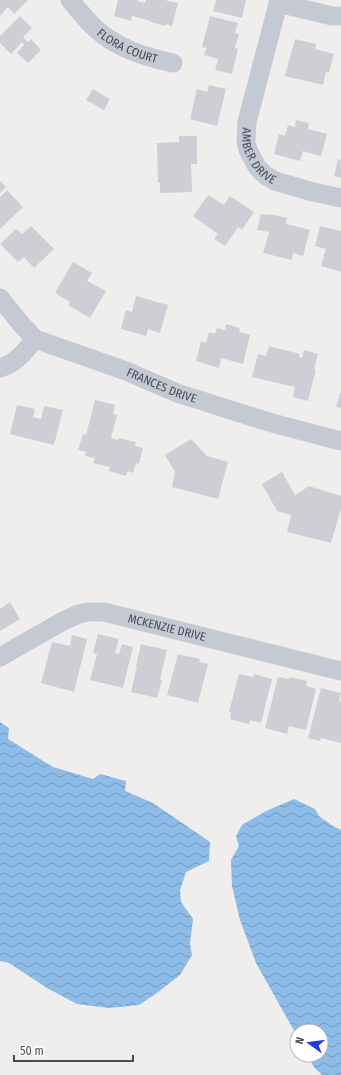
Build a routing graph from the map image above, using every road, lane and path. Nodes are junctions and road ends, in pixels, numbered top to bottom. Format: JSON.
{"nodes":[{"id":1,"x":70,"y":0,"type":"edge"},
{"id":2,"x":92,"y":0,"type":"edge"},
{"id":3,"x":278,"y":1,"type":"edge"},
{"id":4,"x":341,"y":16,"type":"edge"},
{"id":5,"x":87,"y":19,"type":"junction"},
{"id":6,"x":173,"y":63,"type":"dead end"},
{"id":7,"x":341,"y":198,"type":"edge"},
{"id":8,"x":0,"y":298,"type":"edge"},
{"id":9,"x":35,"y":339,"type":"junction"},
{"id":10,"x":0,"y":368,"type":"edge"},
{"id":11,"x":341,"y":441,"type":"edge"},
{"id":12,"x":0,"y":657,"type":"edge"},
{"id":13,"x":341,"y":671,"type":"edge"}],
"edges":[{"from":1,"to":5,"type":"street","name":"FLORA COURT"},
{"from":2,"to":5,"type":"street"},
{"from":3,"to":4,"type":"street"},
{"from":3,"to":7,"type":"street","name":"AMBER DRIVE"},
{"from":5,"to":6,"type":"street","name":"FLORA COURT"},
{"from":8,"to":9,"type":"street","name":"FRANCES DRIVE"},
{"from":9,"to":10,"type":"street"},
{"from":9,"to":11,"type":"street","name":"FRANCES DRIVE"},
{"from":12,"to":13,"type":"street","name":"MCKENZIE DRIVE"}]}
